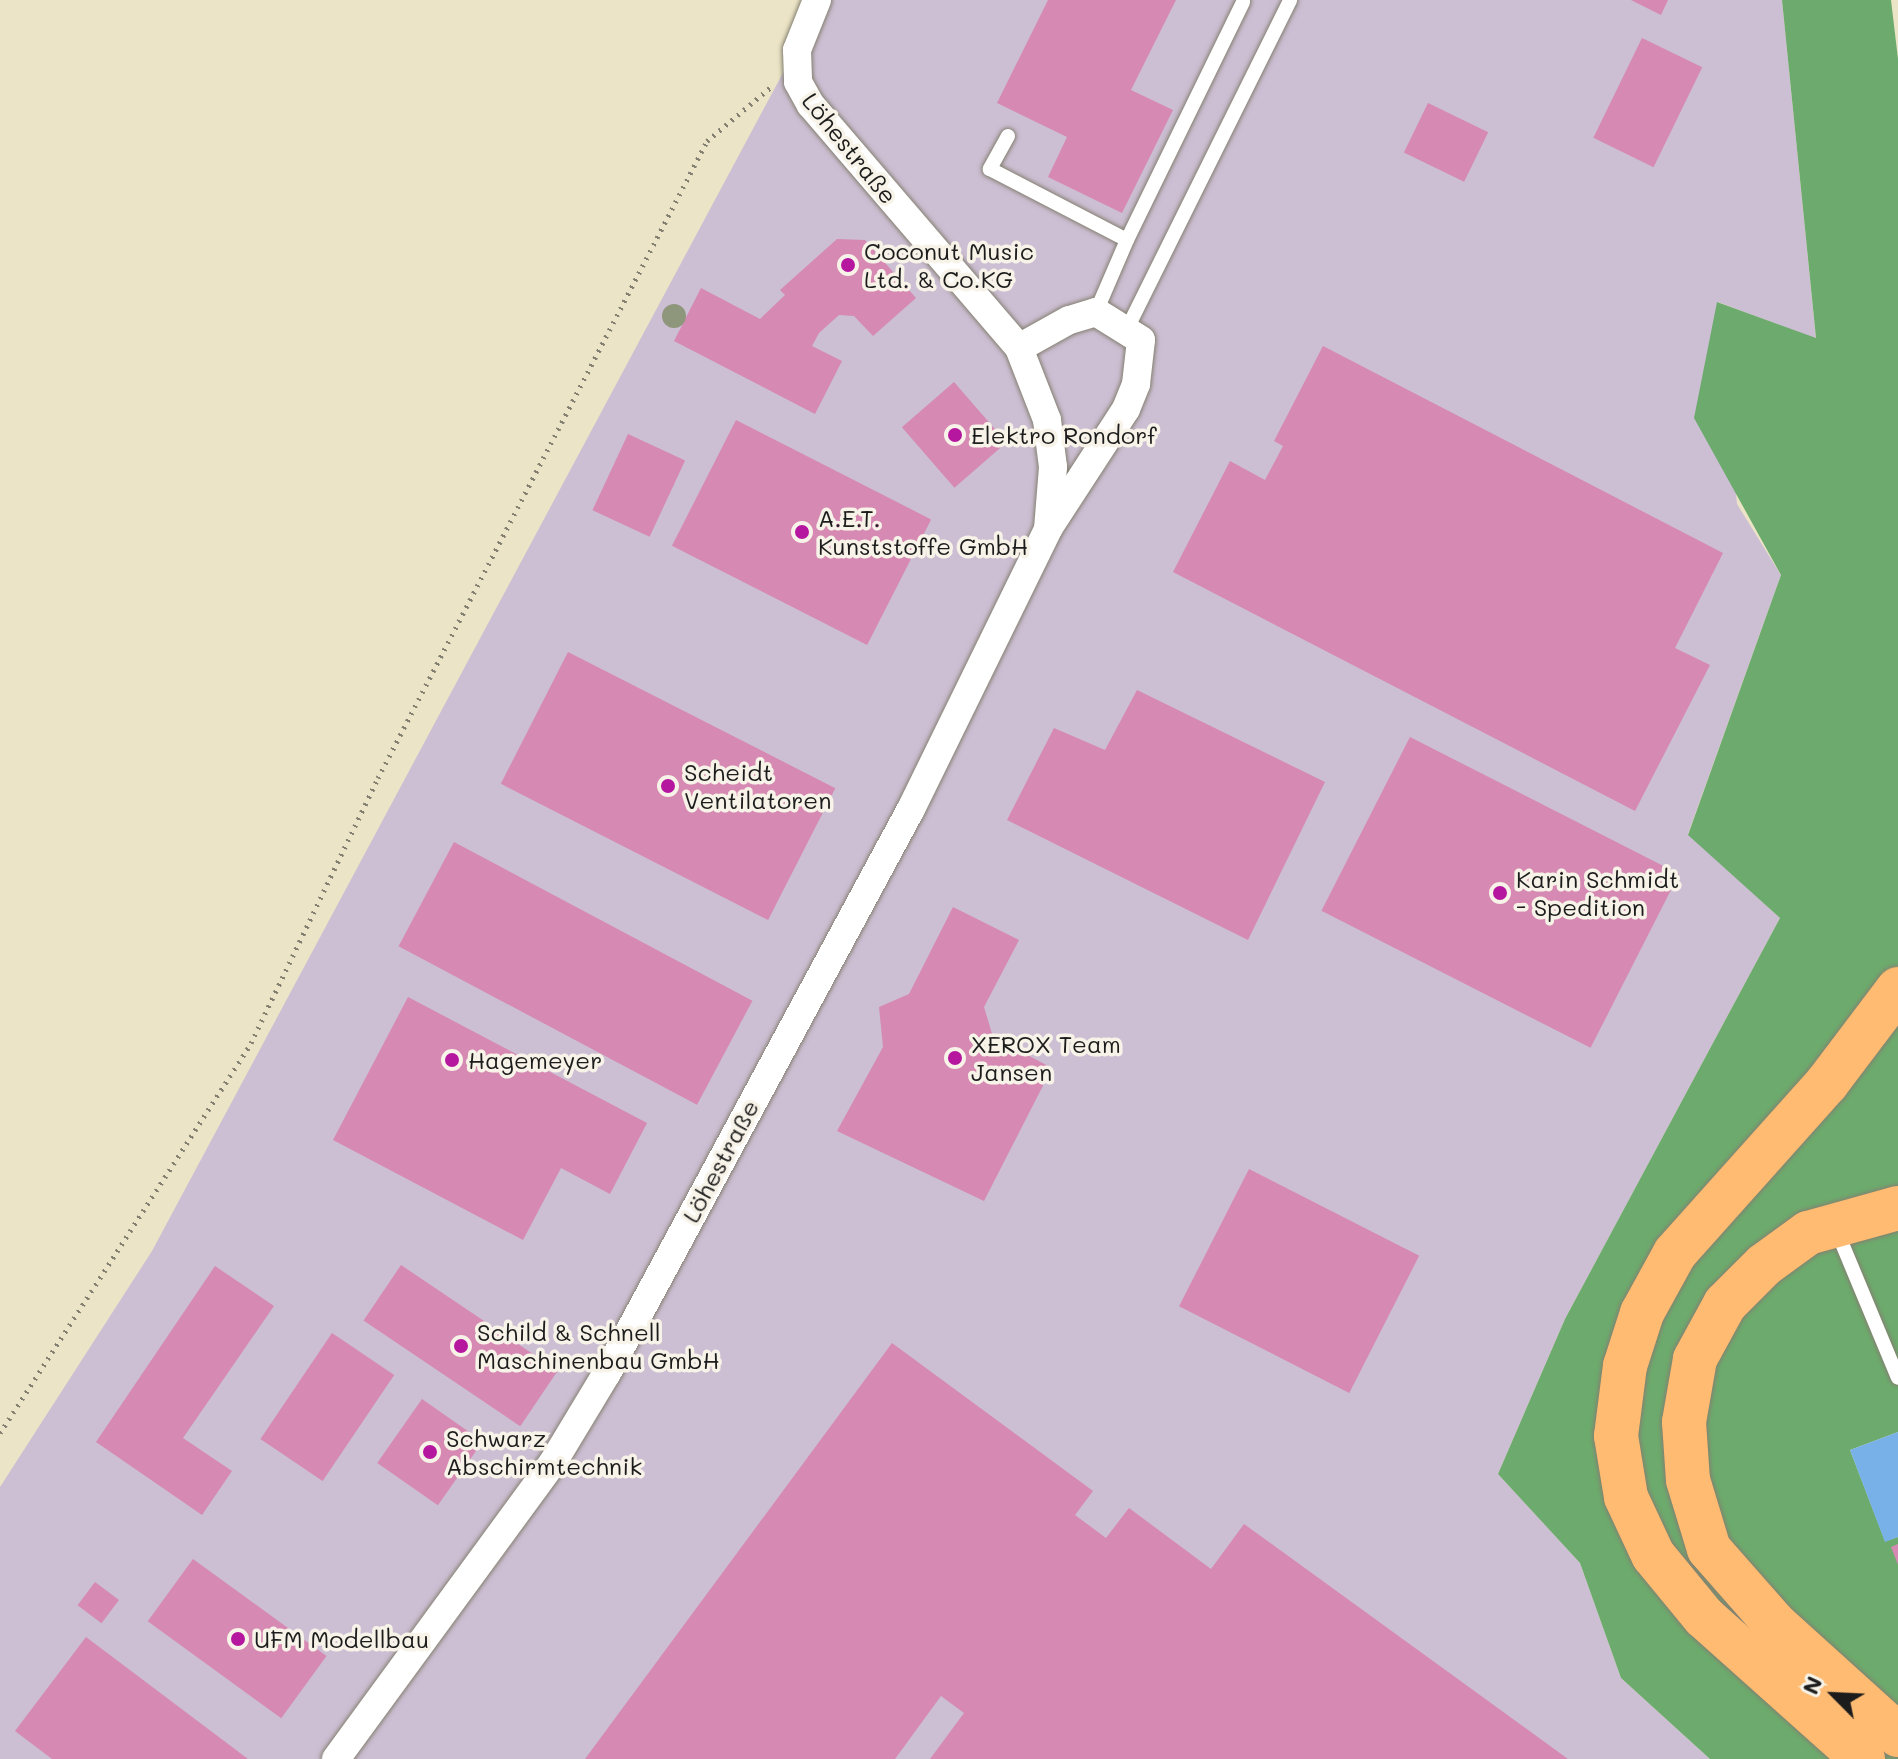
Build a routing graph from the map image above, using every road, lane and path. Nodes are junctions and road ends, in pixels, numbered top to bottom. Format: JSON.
{"nodes":[{"id":1,"x":1290,"y":0,"type":"edge"},
{"id":2,"x":816,"y":2,"type":"edge"},
{"id":3,"x":1243,"y":2,"type":"dead end"},
{"id":4,"x":798,"y":82,"type":"junction"},
{"id":5,"x":1008,"y":136,"type":"dead end"},
{"id":6,"x":1127,"y":240,"type":"junction"},
{"id":7,"x":1096,"y":312,"type":"junction"},
{"id":8,"x":1126,"y":331,"type":"junction"},
{"id":9,"x":1019,"y":348,"type":"junction"},
{"id":10,"x":1048,"y":529,"type":"junction"},
{"id":11,"x":1898,"y":989,"type":"edge"},
{"id":12,"x":1898,"y":1208,"type":"edge"},
{"id":13,"x":1834,"y":1224,"type":"junction"},
{"id":14,"x":1898,"y":1378,"type":"edge"},
{"id":15,"x":0,"y":1433,"type":"edge"},
{"id":16,"x":1898,"y":1735,"type":"edge"},
{"id":17,"x":336,"y":1759,"type":"edge"},
{"id":18,"x":1863,"y":1759,"type":"edge"}],
"edges":[{"from":1,"to":8,"type":"lane"},
{"from":2,"to":4,"type":"street","name":"Löhestraße"},
{"from":3,"to":6,"type":"lane"},
{"from":4,"to":9,"type":"street","name":"Löhestraße"},
{"from":4,"to":15,"type":"path"},
{"from":5,"to":6,"type":"lane"},
{"from":6,"to":7,"type":"lane"},
{"from":7,"to":8,"type":"street"},
{"from":7,"to":9,"type":"street"},
{"from":8,"to":10,"type":"street","name":"Löhestraße"},
{"from":9,"to":10,"type":"street","name":"Löhestraße"},
{"from":10,"to":17,"type":"street","name":"Löhestraße"},
{"from":11,"to":18,"type":"highway"},
{"from":12,"to":13,"type":"highway"},
{"from":13,"to":14,"type":"lane"},
{"from":13,"to":16,"type":"highway"}]}
